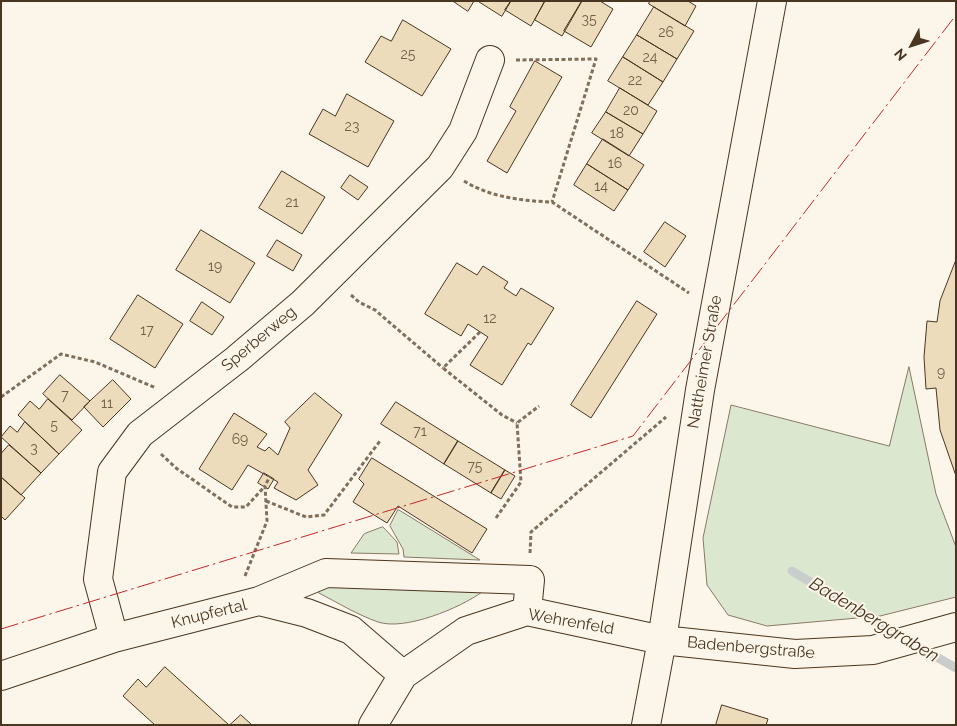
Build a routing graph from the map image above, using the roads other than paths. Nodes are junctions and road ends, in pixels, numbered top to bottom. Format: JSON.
{"nodes":[{"id":1,"x":772,"y":1,"type":"edge"},
{"id":2,"x":490,"y":60,"type":"road end"},
{"id":3,"x":249,"y":604,"type":"junction"},
{"id":4,"x":527,"y":611,"type":"junction"},
{"id":5,"x":956,"y":627,"type":"edge"},
{"id":6,"x":114,"y":638,"type":"junction"},
{"id":7,"x":662,"y":640,"type":"junction"},
{"id":8,"x":403,"y":675,"type":"junction"},
{"id":9,"x":1,"y":676,"type":"edge"},
{"id":10,"x":374,"y":725,"type":"edge"},
{"id":11,"x":646,"y":725,"type":"edge"}],
"edges":[{"from":1,"to":7,"type":"street","name":"Nattheimer Straße"},
{"from":2,"to":6,"type":"street","name":"Sperberweg"},
{"from":3,"to":4,"type":"street"},
{"from":3,"to":6,"type":"street","name":"Knupfertal"},
{"from":3,"to":8,"type":"street","name":"Knupfertal"},
{"from":4,"to":7,"type":"street","name":"Wehrenfeld"},
{"from":4,"to":8,"type":"street","name":"Wehrenfeld"},
{"from":5,"to":7,"type":"street","name":"Badenbergstraße"},
{"from":6,"to":9,"type":"street","name":"Knupfertal"},
{"from":7,"to":11,"type":"street","name":"Nattheimer Straße"},
{"from":8,"to":10,"type":"street","name":"Wehrenfeld"}]}
